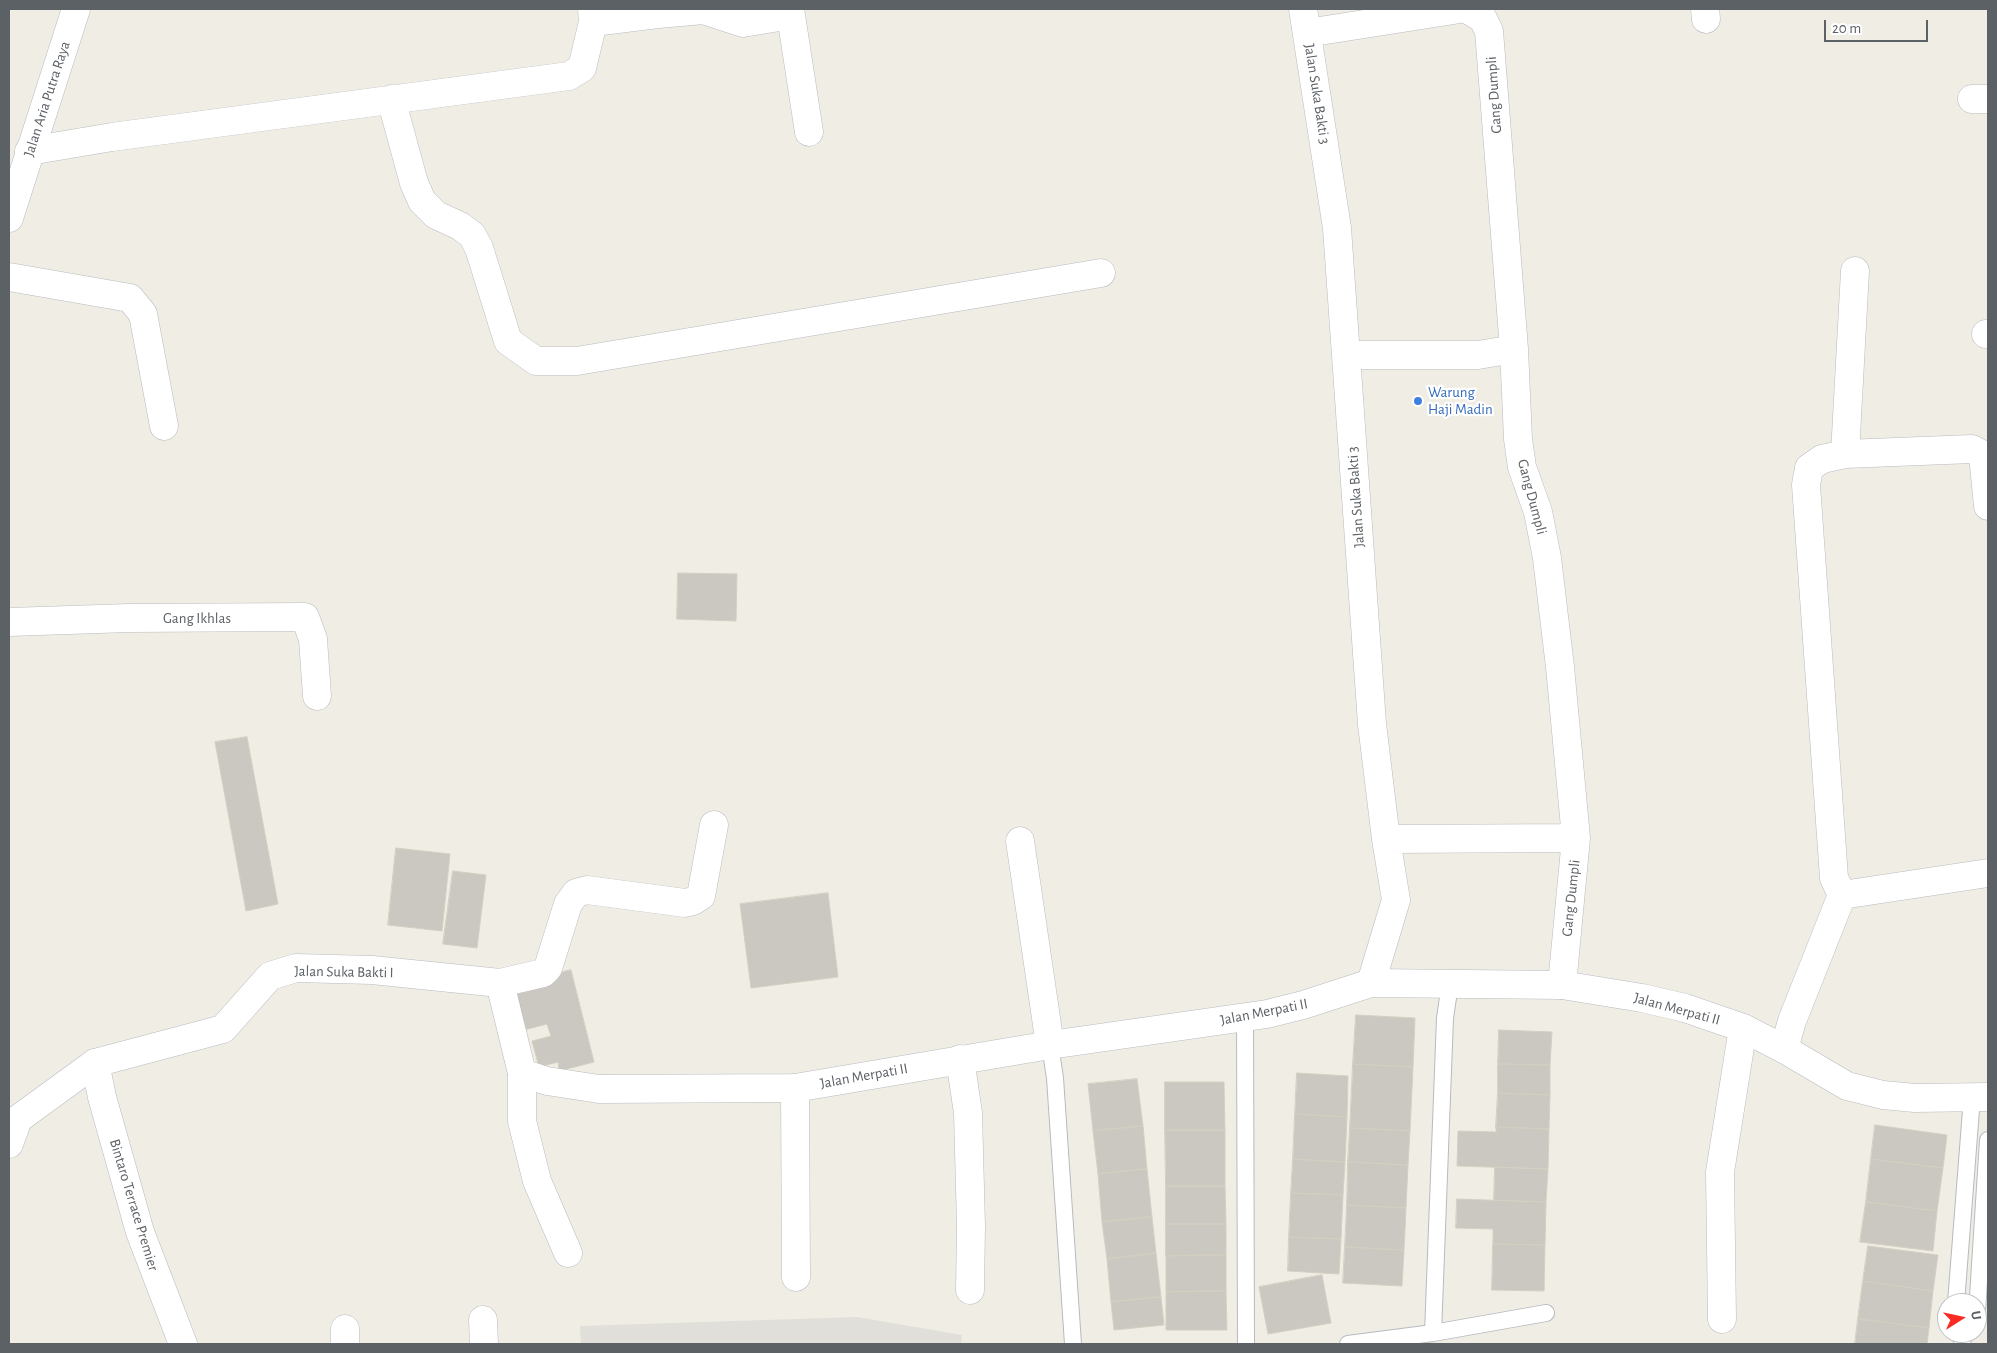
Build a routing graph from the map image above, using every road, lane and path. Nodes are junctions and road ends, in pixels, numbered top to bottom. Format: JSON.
{"nodes":[{"id":1,"x":76,"y":9,"type":"edge"},
{"id":2,"x":1467,"y":10,"type":"edge"},
{"id":3,"x":790,"y":12,"type":"edge"},
{"id":4,"x":592,"y":15,"type":"edge"},
{"id":5,"x":1305,"y":21,"type":"edge"},
{"id":6,"x":391,"y":99,"type":"junction"},
{"id":7,"x":808,"y":132,"type":"dead end"},
{"id":8,"x":29,"y":151,"type":"junction"},
{"id":9,"x":9,"y":218,"type":"edge"},
{"id":10,"x":1855,"y":271,"type":"dead end"},
{"id":11,"x":1101,"y":273,"type":"dead end"},
{"id":12,"x":9,"y":277,"type":"edge"},
{"id":13,"x":1514,"y":349,"type":"junction"},
{"id":14,"x":1347,"y":355,"type":"junction"},
{"id":15,"x":164,"y":426,"type":"dead end"},
{"id":16,"x":1845,"y":454,"type":"junction"},
{"id":17,"x":1988,"y":506,"type":"edge"},
{"id":18,"x":9,"y":622,"type":"edge"},
{"id":19,"x":317,"y":696,"type":"dead end"},
{"id":20,"x":714,"y":825,"type":"dead end"},
{"id":21,"x":1576,"y":838,"type":"junction"},
{"id":22,"x":1386,"y":839,"type":"junction"},
{"id":23,"x":1020,"y":841,"type":"dead end"},
{"id":24,"x":1988,"y":873,"type":"edge"},
{"id":25,"x":1842,"y":895,"type":"junction"},
{"id":26,"x":500,"y":983,"type":"junction"},
{"id":27,"x":1371,"y":983,"type":"junction"},
{"id":28,"x":1450,"y":984,"type":"junction"},
{"id":29,"x":1562,"y":985,"type":"junction"},
{"id":30,"x":1245,"y":1018,"type":"junction"},
{"id":31,"x":1743,"y":1028,"type":"junction"},
{"id":32,"x":1050,"y":1045,"type":"junction"},
{"id":33,"x":1784,"y":1049,"type":"junction"},
{"id":34,"x":960,"y":1059,"type":"junction"},
{"id":35,"x":95,"y":1063,"type":"junction"},
{"id":36,"x":522,"y":1073,"type":"junction"},
{"id":37,"x":795,"y":1088,"type":"junction"},
{"id":38,"x":1980,"y":1097,"type":"edge"},
{"id":39,"x":1988,"y":1140,"type":"edge"},
{"id":40,"x":9,"y":1144,"type":"edge"},
{"id":41,"x":568,"y":1253,"type":"dead end"},
{"id":42,"x":796,"y":1277,"type":"dead end"},
{"id":43,"x":970,"y":1290,"type":"dead end"},
{"id":44,"x":1957,"y":1293,"type":"edge"},
{"id":45,"x":1978,"y":1293,"type":"edge"},
{"id":46,"x":1546,"y":1313,"type":"dead end"},
{"id":47,"x":1722,"y":1319,"type":"dead end"},
{"id":48,"x":1433,"y":1333,"type":"junction"},
{"id":49,"x":183,"y":1344,"type":"edge"},
{"id":50,"x":1077,"y":1344,"type":"edge"},
{"id":51,"x":1246,"y":1344,"type":"edge"},
{"id":52,"x":1348,"y":1344,"type":"edge"}],
"edges":[{"from":1,"to":8,"type":"street","name":"Jalan Aria Putra Raya"},
{"from":2,"to":5,"type":"street"},
{"from":2,"to":13,"type":"street","name":"Gang Dumpli"},
{"from":3,"to":4,"type":"street"},
{"from":3,"to":7,"type":"street"},
{"from":4,"to":6,"type":"street"},
{"from":5,"to":14,"type":"street","name":"Jalan Suka Bakti 3"},
{"from":6,"to":8,"type":"street"},
{"from":6,"to":11,"type":"street"},
{"from":8,"to":9,"type":"street","name":"Jalan Aria Putra Raya"},
{"from":10,"to":16,"type":"street"},
{"from":12,"to":15,"type":"street"},
{"from":13,"to":14,"type":"street"},
{"from":13,"to":21,"type":"street","name":"Gang Dumpli"},
{"from":14,"to":22,"type":"street","name":"Jalan Suka Bakti 3"},
{"from":16,"to":17,"type":"street"},
{"from":16,"to":25,"type":"street"},
{"from":18,"to":19,"type":"street","name":"Gang Ikhlas"},
{"from":20,"to":26,"type":"street","name":"Jalan Suka Bakti I"},
{"from":21,"to":22,"type":"street"},
{"from":21,"to":29,"type":"street","name":"Gang Dumpli"},
{"from":22,"to":27,"type":"street","name":"Jalan Suka Bakti 3"},
{"from":23,"to":32,"type":"street"},
{"from":24,"to":25,"type":"street"},
{"from":25,"to":33,"type":"street"},
{"from":26,"to":35,"type":"street","name":"Jalan Suka Bakti I"},
{"from":26,"to":36,"type":"street"},
{"from":27,"to":28,"type":"street","name":"Jalan Merpati II"},
{"from":27,"to":30,"type":"street","name":"Jalan Merpati II"},
{"from":28,"to":29,"type":"street","name":"Jalan Merpati II"},
{"from":28,"to":48,"type":"lane"},
{"from":29,"to":31,"type":"street","name":"Jalan Merpati II"},
{"from":30,"to":32,"type":"street","name":"Jalan Merpati II"},
{"from":30,"to":51,"type":"lane"},
{"from":31,"to":33,"type":"street","name":"Jalan Merpati II"},
{"from":31,"to":47,"type":"street"},
{"from":32,"to":34,"type":"street","name":"Jalan Merpati II"},
{"from":32,"to":50,"type":"lane"},
{"from":33,"to":38,"type":"street","name":"Jalan Merpati II"},
{"from":34,"to":37,"type":"street","name":"Jalan Merpati II"},
{"from":34,"to":43,"type":"street"},
{"from":35,"to":40,"type":"street","name":"Jalan Suka Bakti I"},
{"from":35,"to":49,"type":"street","name":"Bintaro Terrace Premier"},
{"from":36,"to":37,"type":"street","name":"Jalan Merpati II"},
{"from":36,"to":41,"type":"street"},
{"from":37,"to":42,"type":"street"},
{"from":38,"to":44,"type":"lane"},
{"from":39,"to":45,"type":"lane"},
{"from":46,"to":48,"type":"lane"},
{"from":48,"to":52,"type":"lane"}]}
